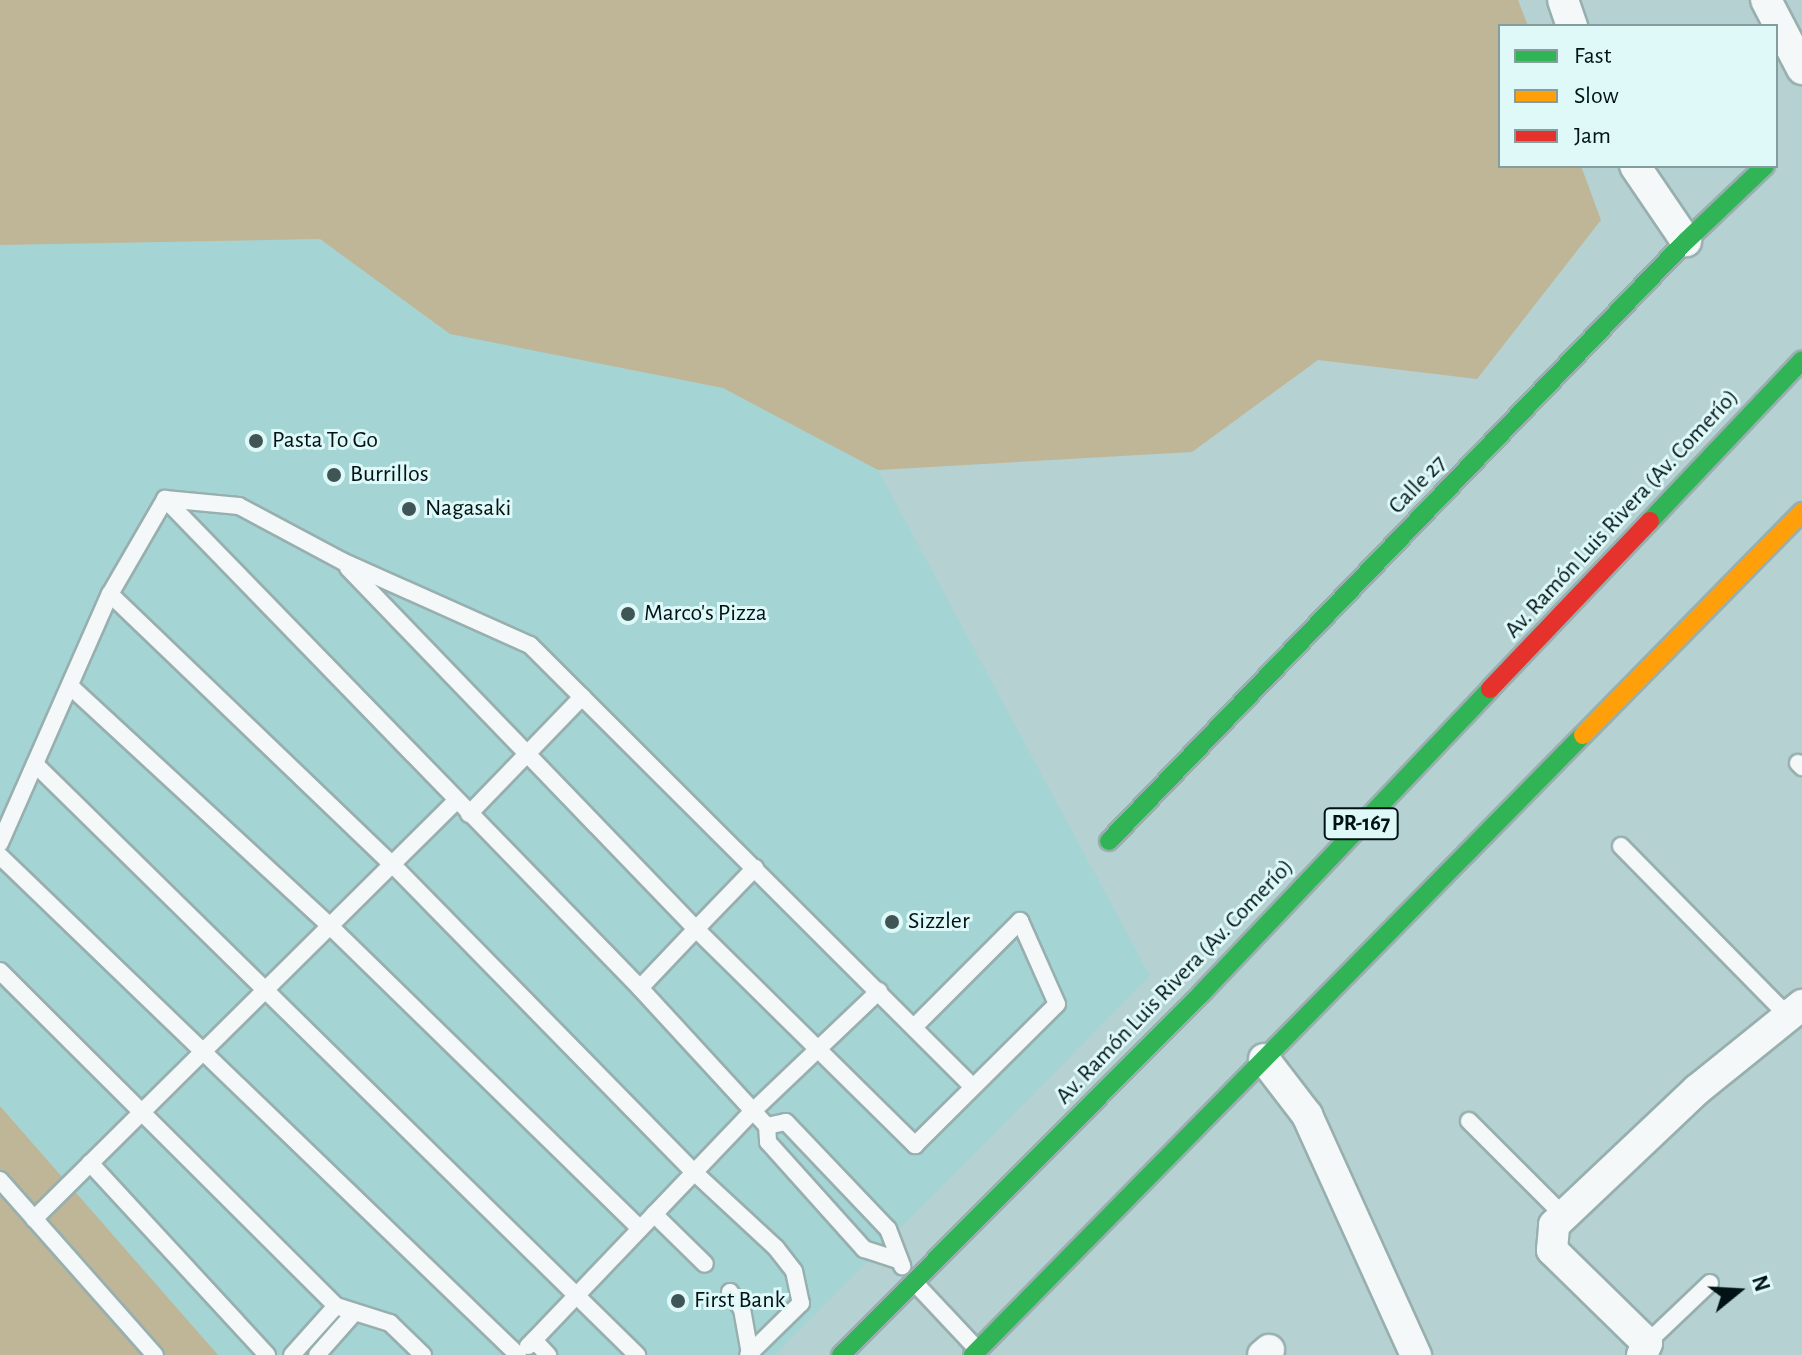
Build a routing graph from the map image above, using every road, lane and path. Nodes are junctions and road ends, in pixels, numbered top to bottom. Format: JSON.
{"nodes":[{"id":1,"x":1563,"y":0,"type":"edge"},
{"id":2,"x":1766,"y":0,"type":"edge"},
{"id":3,"x":1571,"y":24,"type":"edge"},
{"id":4,"x":1802,"y":69,"type":"edge"},
{"id":5,"x":1636,"y":168,"type":"edge"},
{"id":6,"x":1763,"y":168,"type":"edge"},
{"id":7,"x":1686,"y":241,"type":"junction"},
{"id":8,"x":1802,"y":360,"type":"edge"},
{"id":9,"x":165,"y":499,"type":"junction"},
{"id":10,"x":1802,"y":512,"type":"edge"},
{"id":11,"x":342,"y":561,"type":"junction"},
{"id":12,"x":110,"y":594,"type":"junction"},
{"id":13,"x":70,"y":686,"type":"junction"},
{"id":14,"x":582,"y":697,"type":"junction"},
{"id":15,"x":526,"y":754,"type":"junction"},
{"id":16,"x":35,"y":764,"type":"junction"},
{"id":17,"x":456,"y":801,"type":"junction"},
{"id":18,"x":469,"y":814,"type":"junction"},
{"id":19,"x":1109,"y":841,"type":"dead end"},
{"id":20,"x":0,"y":843,"type":"edge"},
{"id":21,"x":1621,"y":846,"type":"dead end"},
{"id":22,"x":0,"y":856,"type":"edge"},
{"id":23,"x":392,"y":864,"type":"junction"},
{"id":24,"x":755,"y":868,"type":"junction"},
{"id":25,"x":330,"y":926,"type":"junction"},
{"id":26,"x":696,"y":929,"type":"junction"},
{"id":27,"x":0,"y":971,"type":"edge"},
{"id":28,"x":268,"y":987,"type":"junction"},
{"id":29,"x":640,"y":988,"type":"junction"},
{"id":30,"x":879,"y":991,"type":"junction"},
{"id":31,"x":1796,"y":1012,"type":"edge"},
{"id":32,"x":914,"y":1027,"type":"junction"},
{"id":33,"x":205,"y":1050,"type":"junction"},
{"id":34,"x":817,"y":1050,"type":"junction"},
{"id":35,"x":1264,"y":1059,"type":"junction"},
{"id":36,"x":972,"y":1086,"type":"junction"},
{"id":37,"x":753,"y":1111,"type":"junction"},
{"id":38,"x":142,"y":1112,"type":"junction"},
{"id":39,"x":1469,"y":1121,"type":"dead end"},
{"id":40,"x":767,"y":1126,"type":"junction"},
{"id":41,"x":90,"y":1163,"type":"junction"},
{"id":42,"x":694,"y":1172,"type":"junction"},
{"id":43,"x":0,"y":1180,"type":"edge"},
{"id":44,"x":654,"y":1214,"type":"junction"},
{"id":45,"x":1564,"y":1216,"type":"junction"},
{"id":46,"x":34,"y":1219,"type":"junction"},
{"id":47,"x":640,"y":1229,"type":"junction"},
{"id":48,"x":898,"y":1260,"type":"junction"},
{"id":49,"x":705,"y":1264,"type":"dead end"},
{"id":50,"x":914,"y":1282,"type":"junction"},
{"id":51,"x":1710,"y":1283,"type":"dead end"},
{"id":52,"x":730,"y":1292,"type":"dead end"},
{"id":53,"x":575,"y":1297,"type":"junction"},
{"id":54,"x":336,"y":1306,"type":"junction"},
{"id":55,"x":355,"y":1312,"type":"junction"},
{"id":56,"x":534,"y":1340,"type":"junction"},
{"id":57,"x":1644,"y":1349,"type":"edge"},
{"id":58,"x":976,"y":1352,"type":"edge"},
{"id":59,"x":749,"y":1354,"type":"edge"},
{"id":60,"x":155,"y":1355,"type":"edge"},
{"id":61,"x":267,"y":1355,"type":"edge"},
{"id":62,"x":292,"y":1355,"type":"edge"},
{"id":63,"x":317,"y":1355,"type":"edge"},
{"id":64,"x":423,"y":1355,"type":"edge"},
{"id":65,"x":518,"y":1355,"type":"edge"},
{"id":66,"x":548,"y":1355,"type":"edge"},
{"id":67,"x":637,"y":1355,"type":"edge"},
{"id":68,"x":841,"y":1355,"type":"edge"},
{"id":69,"x":1416,"y":1355,"type":"edge"}],
"edges":[{"from":1,"to":3,"type":"street"},
{"from":2,"to":4,"type":"street"},
{"from":5,"to":7,"type":"street"},
{"from":6,"to":7,"type":"main road","name":"Calle 27"},
{"from":7,"to":19,"type":"main road","name":"Calle 27"},
{"from":8,"to":50,"type":"main road","name":"Av. Ramón Luis Rivera (Av. Comerío)","number":"PR-167"},
{"from":9,"to":11,"type":"lane"},
{"from":9,"to":12,"type":"lane"},
{"from":9,"to":17,"type":"lane"},
{"from":10,"to":35,"type":"main road"},
{"from":11,"to":14,"type":"lane"},
{"from":11,"to":15,"type":"lane"},
{"from":12,"to":13,"type":"lane"},
{"from":12,"to":23,"type":"lane"},
{"from":13,"to":16,"type":"lane"},
{"from":13,"to":25,"type":"lane"},
{"from":14,"to":15,"type":"lane"},
{"from":14,"to":24,"type":"lane"},
{"from":15,"to":18,"type":"lane"},
{"from":15,"to":26,"type":"lane"},
{"from":16,"to":20,"type":"lane"},
{"from":16,"to":28,"type":"lane"},
{"from":17,"to":18,"type":"lane"},
{"from":17,"to":23,"type":"lane"},
{"from":18,"to":29,"type":"lane"},
{"from":21,"to":31,"type":"lane"},
{"from":22,"to":33,"type":"lane"},
{"from":23,"to":25,"type":"lane"},
{"from":23,"to":42,"type":"lane"},
{"from":24,"to":26,"type":"lane"},
{"from":24,"to":30,"type":"lane"},
{"from":25,"to":28,"type":"lane"},
{"from":25,"to":47,"type":"lane"},
{"from":26,"to":29,"type":"lane"},
{"from":26,"to":34,"type":"lane"},
{"from":27,"to":38,"type":"lane"},
{"from":28,"to":33,"type":"lane"},
{"from":28,"to":53,"type":"lane"},
{"from":29,"to":37,"type":"lane"},
{"from":30,"to":32,"type":"lane"},
{"from":30,"to":34,"type":"lane"},
{"from":31,"to":45,"type":"street"},
{"from":32,"to":36,"type":"lane"},
{"from":32,"to":36,"type":"lane"},
{"from":33,"to":38,"type":"lane"},
{"from":33,"to":65,"type":"lane"},
{"from":34,"to":36,"type":"lane"},
{"from":34,"to":37,"type":"lane"},
{"from":35,"to":58,"type":"main road"},
{"from":35,"to":69,"type":"street"},
{"from":37,"to":40,"type":"lane"},
{"from":37,"to":42,"type":"lane"},
{"from":38,"to":41,"type":"lane"},
{"from":38,"to":54,"type":"lane"},
{"from":39,"to":45,"type":"lane"},
{"from":40,"to":48,"type":"lane"},
{"from":40,"to":48,"type":"lane"},
{"from":41,"to":46,"type":"lane"},
{"from":41,"to":61,"type":"lane"},
{"from":42,"to":44,"type":"lane"},
{"from":42,"to":59,"type":"lane"},
{"from":43,"to":46,"type":"lane"},
{"from":44,"to":47,"type":"lane"},
{"from":44,"to":49,"type":"lane"},
{"from":45,"to":57,"type":"street"},
{"from":46,"to":60,"type":"lane"},
{"from":47,"to":53,"type":"lane"},
{"from":48,"to":50,"type":"lane"},
{"from":50,"to":58,"type":"lane"},
{"from":50,"to":68,"type":"main road","name":"Av. Ramón Luis Rivera (Av. Comerío)","number":"PR-167"},
{"from":51,"to":57,"type":"lane"},
{"from":52,"to":59,"type":"lane"},
{"from":53,"to":56,"type":"lane"},
{"from":53,"to":67,"type":"lane"},
{"from":54,"to":55,"type":"lane"},
{"from":54,"to":62,"type":"lane"},
{"from":55,"to":63,"type":"lane"},
{"from":55,"to":64,"type":"lane"},
{"from":56,"to":65,"type":"lane"},
{"from":56,"to":66,"type":"lane"}]}
